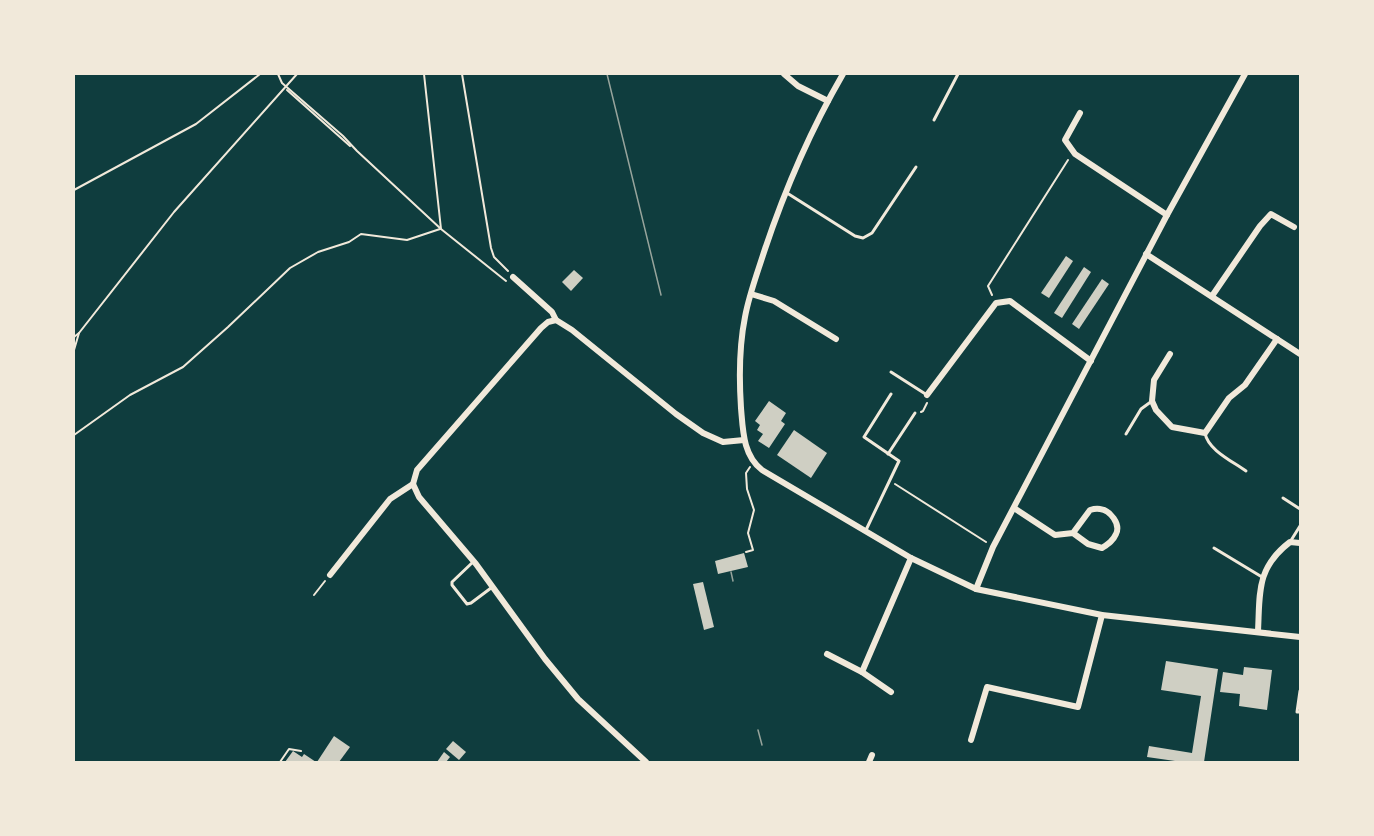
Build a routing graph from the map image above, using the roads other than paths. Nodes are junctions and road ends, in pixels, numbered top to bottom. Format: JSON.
{"nodes":[{"id":1,"x":784,"y":74,"type":"edge"},
{"id":2,"x":843,"y":74,"type":"edge"},
{"id":3,"x":958,"y":74,"type":"edge"},
{"id":4,"x":1245,"y":74,"type":"edge"},
{"id":5,"x":828,"y":100,"type":"junction"},
{"id":6,"x":1080,"y":113,"type":"dead end"},
{"id":7,"x":934,"y":120,"type":"dead end"},
{"id":8,"x":916,"y":168,"type":"dead end"},
{"id":9,"x":785,"y":191,"type":"junction"},
{"id":10,"x":1167,"y":215,"type":"junction"},
{"id":11,"x":1294,"y":227,"type":"dead end"},
{"id":12,"x":1146,"y":254,"type":"junction"},
{"id":13,"x":513,"y":277,"type":"road end"},
{"id":14,"x":751,"y":294,"type":"junction"},
{"id":15,"x":1212,"y":296,"type":"junction"},
{"id":16,"x":556,"y":320,"type":"junction"},
{"id":17,"x":836,"y":339,"type":"dead end"},
{"id":18,"x":1277,"y":339,"type":"junction"},
{"id":19,"x":1170,"y":354,"type":"dead end"},
{"id":20,"x":1300,"y":354,"type":"edge"},
{"id":21,"x":1091,"y":361,"type":"junction"},
{"id":22,"x":891,"y":372,"type":"dead end"},
{"id":23,"x":891,"y":394,"type":"dead end"},
{"id":24,"x":927,"y":395,"type":"joint"},
{"id":25,"x":1152,"y":401,"type":"junction"},
{"id":26,"x":915,"y":413,"type":"road end"},
{"id":27,"x":1205,"y":433,"type":"junction"},
{"id":28,"x":1126,"y":434,"type":"dead end"},
{"id":29,"x":744,"y":440,"type":"junction"},
{"id":30,"x":888,"y":454,"type":"junction"},
{"id":31,"x":1246,"y":471,"type":"dead end"},
{"id":32,"x":413,"y":483,"type":"junction"},
{"id":33,"x":1283,"y":498,"type":"dead end"},
{"id":34,"x":1014,"y":508,"type":"junction"},
{"id":35,"x":1300,"y":509,"type":"edge"},
{"id":36,"x":1300,"y":526,"type":"edge"},
{"id":37,"x":865,"y":532,"type":"junction"},
{"id":38,"x":1073,"y":533,"type":"junction"},
{"id":39,"x":1290,"y":542,"type":"junction"},
{"id":40,"x":1300,"y":543,"type":"edge"},
{"id":41,"x":1214,"y":548,"type":"dead end"},
{"id":42,"x":911,"y":558,"type":"junction"},
{"id":43,"x":474,"y":561,"type":"junction"},
{"id":44,"x":330,"y":575,"type":"road end"},
{"id":45,"x":1262,"y":577,"type":"junction"},
{"id":46,"x":493,"y":586,"type":"junction"},
{"id":47,"x":976,"y":588,"type":"junction"},
{"id":48,"x":1102,"y":615,"type":"junction"},
{"id":49,"x":1258,"y":631,"type":"junction"},
{"id":50,"x":1300,"y":637,"type":"edge"},
{"id":51,"x":827,"y":654,"type":"dead end"},
{"id":52,"x":862,"y":672,"type":"junction"},
{"id":53,"x":891,"y":692,"type":"dead end"},
{"id":54,"x":1300,"y":692,"type":"edge"},
{"id":55,"x":1300,"y":712,"type":"edge"},
{"id":56,"x":970,"y":740,"type":"dead end"},
{"id":57,"x":872,"y":755,"type":"dead end"},
{"id":58,"x":646,"y":762,"type":"edge"},
{"id":59,"x":869,"y":762,"type":"edge"}],
"edges":[{"from":1,"to":5,"type":"street"},
{"from":2,"to":5,"type":"street"},
{"from":3,"to":7,"type":"lane"},
{"from":4,"to":10,"type":"street"},
{"from":5,"to":9,"type":"street"},
{"from":6,"to":10,"type":"street"},
{"from":8,"to":9,"type":"lane"},
{"from":9,"to":14,"type":"street"},
{"from":10,"to":12,"type":"street"},
{"from":11,"to":15,"type":"street"},
{"from":12,"to":15,"type":"street"},
{"from":12,"to":21,"type":"street"},
{"from":13,"to":16,"type":"street"},
{"from":14,"to":17,"type":"street"},
{"from":14,"to":29,"type":"street"},
{"from":15,"to":18,"type":"street"},
{"from":16,"to":29,"type":"street"},
{"from":16,"to":32,"type":"street"},
{"from":18,"to":20,"type":"street"},
{"from":18,"to":27,"type":"street"},
{"from":19,"to":25,"type":"street"},
{"from":21,"to":24,"type":"street"},
{"from":21,"to":34,"type":"street"},
{"from":22,"to":24,"type":"lane"},
{"from":23,"to":30,"type":"lane"},
{"from":25,"to":27,"type":"street"},
{"from":25,"to":28,"type":"lane"},
{"from":26,"to":30,"type":"lane"},
{"from":27,"to":31,"type":"lane"},
{"from":29,"to":37,"type":"street"},
{"from":30,"to":37,"type":"lane"},
{"from":32,"to":43,"type":"street"},
{"from":32,"to":44,"type":"street"},
{"from":33,"to":35,"type":"lane"},
{"from":34,"to":38,"type":"street"},
{"from":34,"to":47,"type":"street"},
{"from":36,"to":39,"type":"lane"},
{"from":37,"to":42,"type":"street"},
{"from":38,"to":38,"type":"street"},
{"from":39,"to":40,"type":"street"},
{"from":39,"to":45,"type":"street"},
{"from":41,"to":45,"type":"lane"},
{"from":42,"to":47,"type":"street"},
{"from":42,"to":52,"type":"street"},
{"from":43,"to":46,"type":"street"},
{"from":43,"to":46,"type":"lane"},
{"from":45,"to":49,"type":"street"},
{"from":46,"to":58,"type":"street"},
{"from":47,"to":48,"type":"street"},
{"from":48,"to":49,"type":"street"},
{"from":48,"to":56,"type":"street"},
{"from":49,"to":50,"type":"street"},
{"from":51,"to":52,"type":"street"},
{"from":52,"to":53,"type":"street"},
{"from":54,"to":55,"type":"lane"},
{"from":57,"to":59,"type":"street"}]}
